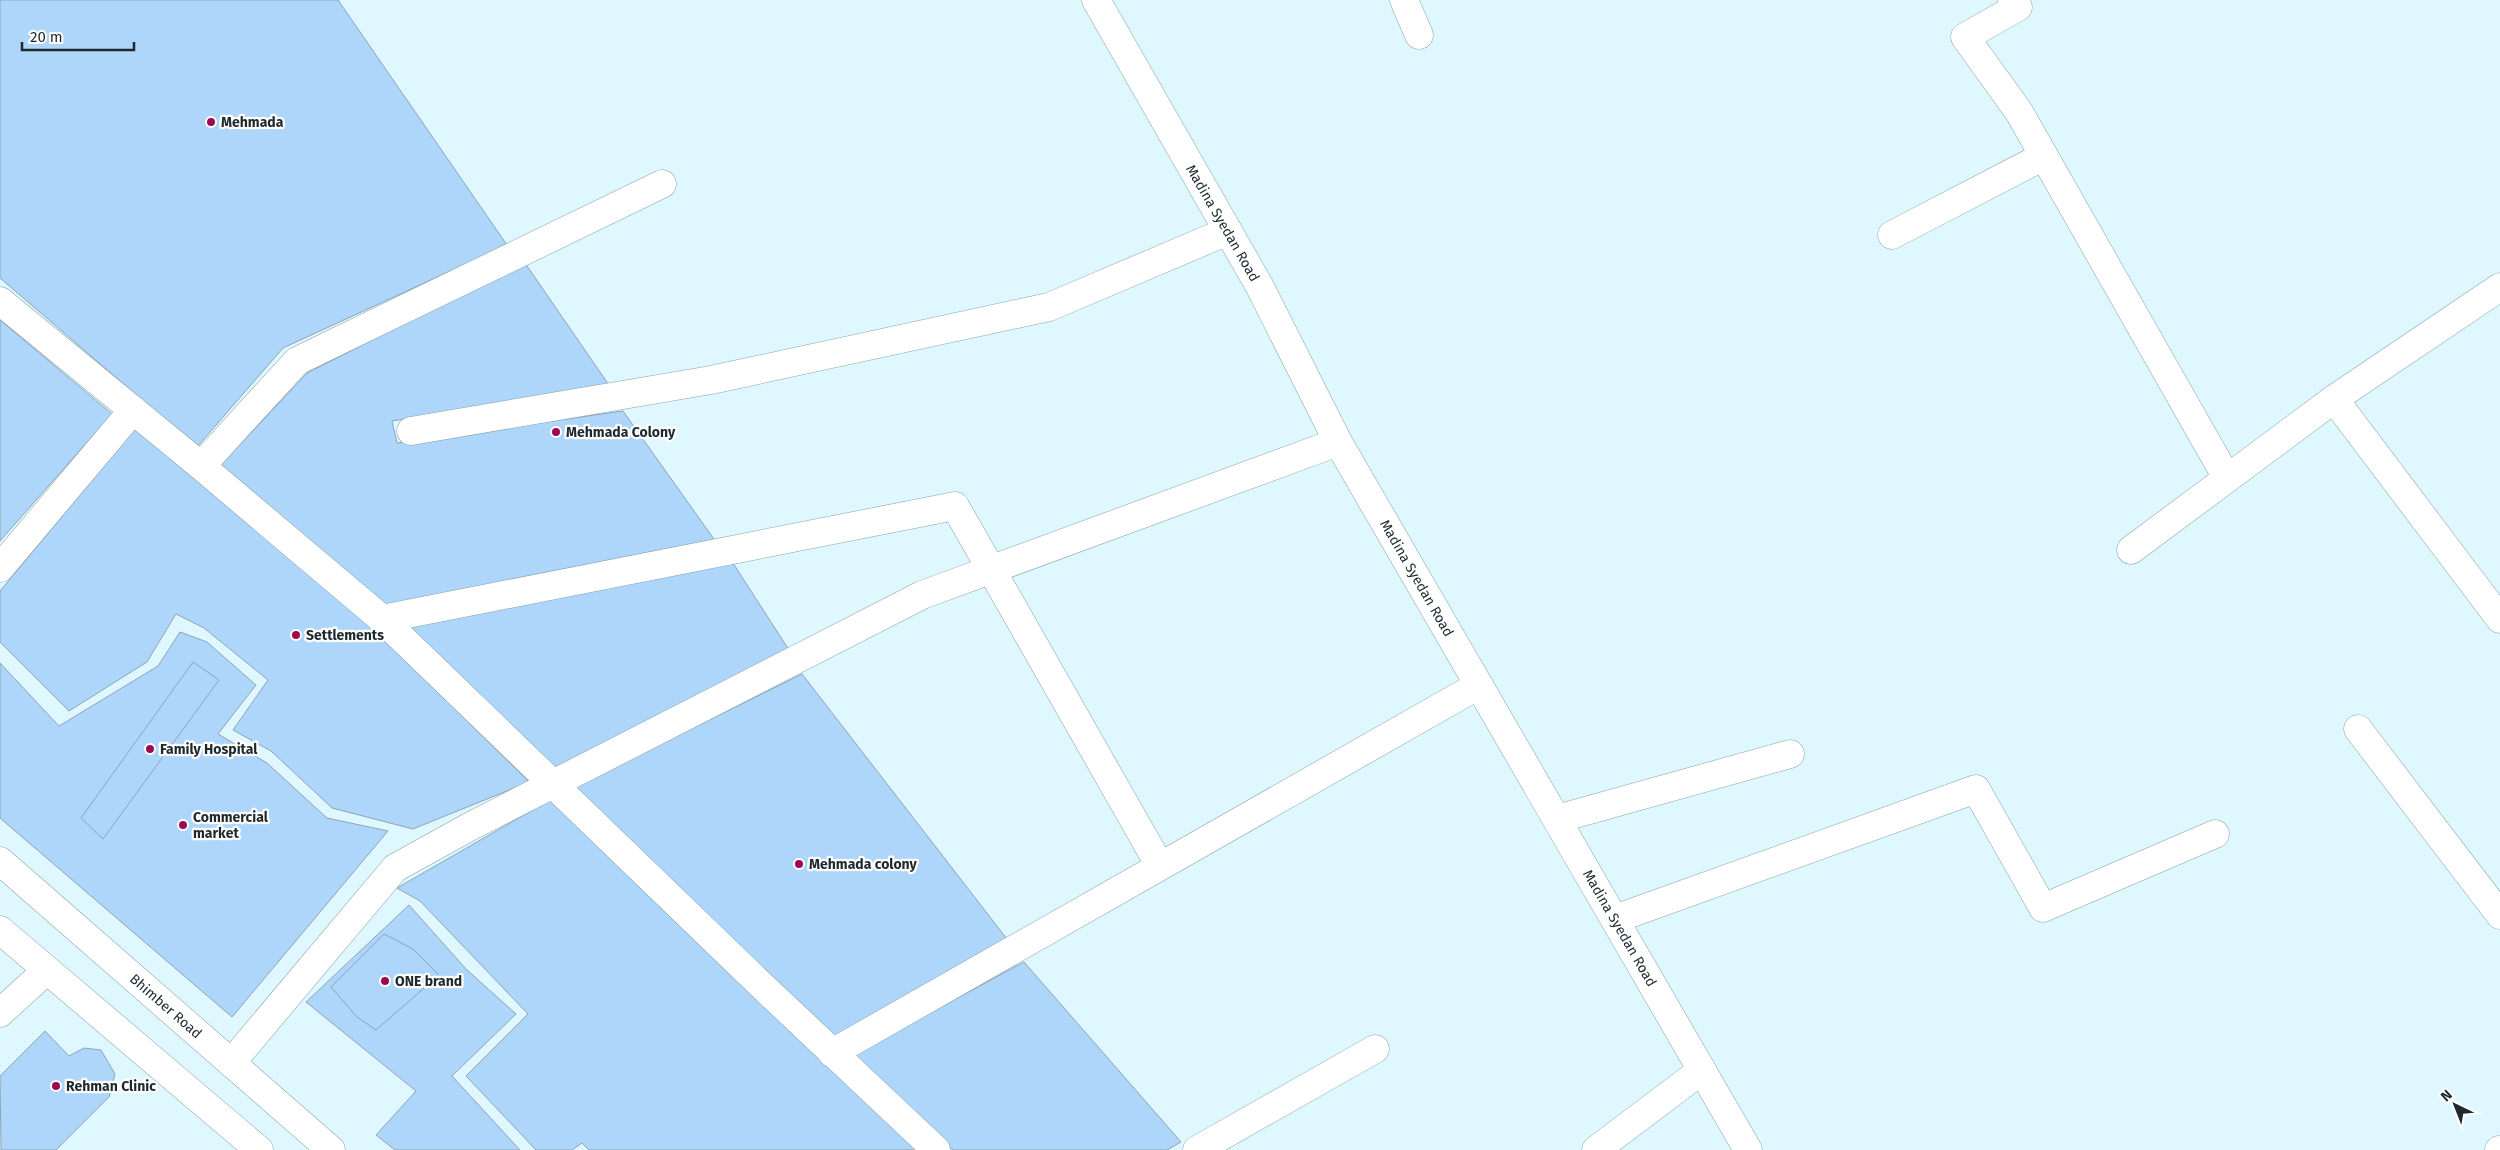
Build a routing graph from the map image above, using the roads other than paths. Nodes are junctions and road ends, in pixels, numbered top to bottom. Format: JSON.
{"nodes":[{"id":1,"x":1096,"y":0,"type":"edge"},
{"id":2,"x":1404,"y":0,"type":"edge"},
{"id":3,"x":2012,"y":0,"type":"edge"},
{"id":4,"x":1419,"y":36,"type":"dead end"},
{"id":5,"x":2044,"y":156,"type":"junction"},
{"id":6,"x":662,"y":184,"type":"dead end"},
{"id":7,"x":1228,"y":231,"type":"junction"},
{"id":8,"x":1892,"y":235,"type":"dead end"},
{"id":9,"x":2500,"y":287,"type":"edge"},
{"id":10,"x":0,"y":301,"type":"edge"},
{"id":11,"x":2334,"y":399,"type":"junction"},
{"id":12,"x":133,"y":410,"type":"junction"},
{"id":13,"x":411,"y":431,"type":"dead end"},
{"id":14,"x":1338,"y":442,"type":"junction"},
{"id":15,"x":201,"y":466,"type":"junction"},
{"id":16,"x":2227,"y":478,"type":"junction"},
{"id":17,"x":2131,"y":550,"type":"dead end"},
{"id":18,"x":0,"y":568,"type":"edge"},
{"id":19,"x":991,"y":570,"type":"junction"},
{"id":20,"x":382,"y":619,"type":"junction"},
{"id":21,"x":2500,"y":619,"type":"edge"},
{"id":22,"x":1479,"y":685,"type":"junction"},
{"id":23,"x":2358,"y":729,"type":"dead end"},
{"id":24,"x":1790,"y":754,"type":"dead end"},
{"id":25,"x":554,"y":784,"type":"junction"},
{"id":26,"x":1557,"y":819,"type":"junction"},
{"id":27,"x":2215,"y":834,"type":"dead end"},
{"id":28,"x":0,"y":861,"type":"edge"},
{"id":29,"x":1160,"y":866,"type":"junction"},
{"id":30,"x":2500,"y":915,"type":"edge"},
{"id":31,"x":1615,"y":919,"type":"junction"},
{"id":32,"x":0,"y":930,"type":"edge"},
{"id":33,"x":47,"y":970,"type":"junction"},
{"id":34,"x":0,"y":1013,"type":"edge"},
{"id":35,"x":1375,"y":1049,"type":"dead end"},
{"id":36,"x":832,"y":1053,"type":"junction"},
{"id":37,"x":231,"y":1063,"type":"junction"},
{"id":38,"x":1702,"y":1070,"type":"junction"},
{"id":39,"x":259,"y":1150,"type":"edge"},
{"id":40,"x":331,"y":1150,"type":"edge"},
{"id":41,"x":936,"y":1150,"type":"edge"},
{"id":42,"x":1197,"y":1150,"type":"edge"},
{"id":43,"x":1596,"y":1150,"type":"edge"},
{"id":44,"x":1748,"y":1150,"type":"edge"}],
"edges":[{"from":1,"to":7,"type":"street","name":"Madina Syedan Road"},
{"from":2,"to":4,"type":"street"},
{"from":3,"to":5,"type":"street"},
{"from":5,"to":8,"type":"street"},
{"from":5,"to":16,"type":"street"},
{"from":6,"to":15,"type":"street"},
{"from":7,"to":13,"type":"street"},
{"from":7,"to":14,"type":"street","name":"Madina Syedan Road"},
{"from":9,"to":11,"type":"street"},
{"from":10,"to":12,"type":"street"},
{"from":11,"to":16,"type":"street"},
{"from":11,"to":21,"type":"street"},
{"from":12,"to":15,"type":"street"},
{"from":12,"to":18,"type":"street"},
{"from":14,"to":19,"type":"street"},
{"from":14,"to":22,"type":"street","name":"Madina Syedan Road"},
{"from":15,"to":20,"type":"street"},
{"from":16,"to":17,"type":"street"},
{"from":19,"to":20,"type":"street"},
{"from":19,"to":25,"type":"street"},
{"from":19,"to":29,"type":"street"},
{"from":20,"to":25,"type":"street"},
{"from":22,"to":26,"type":"street","name":"Madina Syedan Road"},
{"from":22,"to":29,"type":"street"},
{"from":23,"to":30,"type":"street"},
{"from":24,"to":26,"type":"street"},
{"from":25,"to":36,"type":"street"},
{"from":25,"to":37,"type":"street"},
{"from":26,"to":31,"type":"street","name":"Madina Syedan Road"},
{"from":27,"to":31,"type":"street"},
{"from":28,"to":37,"type":"street","name":"Bhimber Road"},
{"from":29,"to":36,"type":"street"},
{"from":31,"to":38,"type":"street","name":"Madina Syedan Road"},
{"from":32,"to":33,"type":"street"},
{"from":33,"to":34,"type":"street"},
{"from":33,"to":39,"type":"street"},
{"from":35,"to":42,"type":"street"},
{"from":36,"to":41,"type":"street"},
{"from":37,"to":40,"type":"street","name":"Bhimber Road"},
{"from":38,"to":43,"type":"street"},
{"from":38,"to":44,"type":"street","name":"Madina Syedan Road"}]}
